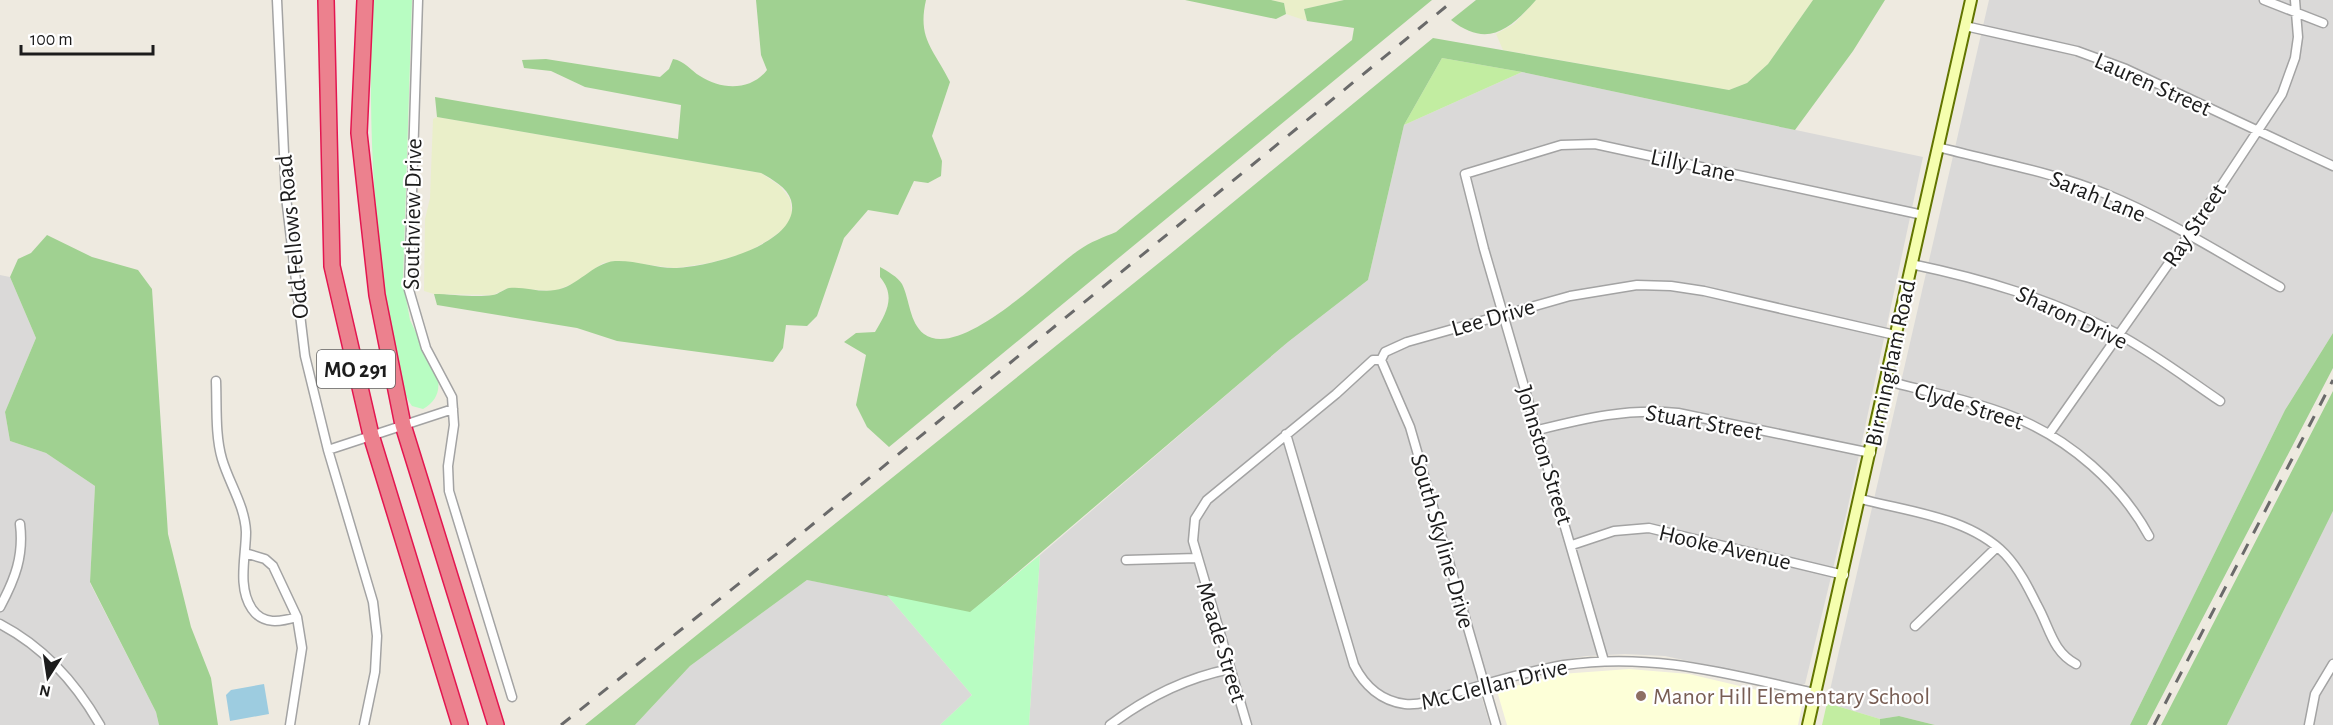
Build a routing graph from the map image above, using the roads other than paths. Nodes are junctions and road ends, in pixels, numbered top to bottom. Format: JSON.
{"nodes":[{"id":1,"x":277,"y":0,"type":"edge"},
{"id":2,"x":326,"y":0,"type":"edge"},
{"id":3,"x":365,"y":0,"type":"edge"},
{"id":4,"x":418,"y":0,"type":"edge"},
{"id":5,"x":1971,"y":0,"type":"edge"},
{"id":6,"x":2264,"y":0,"type":"edge"},
{"id":7,"x":2295,"y":0,"type":"edge"},
{"id":8,"x":2297,"y":11,"type":"junction"},
{"id":9,"x":2323,"y":23,"type":"dead end"},
{"id":10,"x":1965,"y":26,"type":"junction"},
{"id":11,"x":2258,"y":130,"type":"junction"},
{"id":12,"x":1938,"y":147,"type":"junction"},
{"id":13,"x":2333,"y":166,"type":"edge"},
{"id":14,"x":1465,"y":174,"type":"joint"},
{"id":15,"x":1923,"y":215,"type":"junction"},
{"id":16,"x":2188,"y":236,"type":"junction"},
{"id":17,"x":1911,"y":264,"type":"junction"},
{"id":18,"x":2280,"y":287,"type":"dead end"},
{"id":19,"x":1503,"y":315,"type":"junction"},
{"id":20,"x":2118,"y":334,"type":"junction"},
{"id":21,"x":1895,"y":335,"type":"junction"},
{"id":22,"x":1381,"y":360,"type":"junction"},
{"id":23,"x":216,"y":381,"type":"dead end"},
{"id":24,"x":1887,"y":381,"type":"junction"},
{"id":25,"x":2220,"y":400,"type":"dead end"},
{"id":26,"x":453,"y":409,"type":"junction"},
{"id":27,"x":402,"y":425,"type":"junction"},
{"id":28,"x":1538,"y":430,"type":"junction"},
{"id":29,"x":1286,"y":434,"type":"junction"},
{"id":30,"x":2049,"y":434,"type":"junction"},
{"id":31,"x":371,"y":435,"type":"junction"},
{"id":32,"x":328,"y":450,"type":"junction"},
{"id":33,"x":1871,"y":453,"type":"junction"},
{"id":34,"x":1861,"y":499,"type":"junction"},
{"id":35,"x":20,"y":524,"type":"dead end"},
{"id":36,"x":2149,"y":536,"type":"dead end"},
{"id":37,"x":1572,"y":545,"type":"junction"},
{"id":38,"x":1997,"y":546,"type":"junction"},
{"id":39,"x":244,"y":553,"type":"junction"},
{"id":40,"x":1197,"y":558,"type":"junction"},
{"id":41,"x":1126,"y":560,"type":"dead end"},
{"id":42,"x":1844,"y":575,"type":"junction"},
{"id":43,"x":0,"y":607,"type":"edge"},
{"id":44,"x":297,"y":617,"type":"junction"},
{"id":45,"x":0,"y":624,"type":"edge"},
{"id":46,"x":1915,"y":626,"type":"dead end"},
{"id":47,"x":1604,"y":661,"type":"junction"},
{"id":48,"x":2076,"y":664,"type":"dead end"},
{"id":49,"x":2333,"y":664,"type":"edge"},
{"id":50,"x":1230,"y":669,"type":"junction"},
{"id":51,"x":1485,"y":684,"type":"junction"},
{"id":52,"x":1815,"y":693,"type":"junction"},
{"id":53,"x":512,"y":697,"type":"dead end"},
{"id":54,"x":100,"y":725,"type":"edge"},
{"id":55,"x":290,"y":725,"type":"edge"},
{"id":56,"x":364,"y":725,"type":"edge"},
{"id":57,"x":460,"y":725,"type":"edge"},
{"id":58,"x":496,"y":725,"type":"edge"},
{"id":59,"x":1110,"y":725,"type":"edge"},
{"id":60,"x":1247,"y":725,"type":"edge"},
{"id":61,"x":1496,"y":725,"type":"edge"},
{"id":62,"x":1808,"y":725,"type":"edge"},
{"id":63,"x":2309,"y":725,"type":"edge"}],
"edges":[{"from":1,"to":32,"type":"street","name":"Odd Fellows Road"},
{"from":2,"to":31,"type":"highway","number":"MO 291"},
{"from":3,"to":27,"type":"highway","number":"MO 291"},
{"from":4,"to":26,"type":"street","name":"Southview Drive"},
{"from":5,"to":10,"type":"street","name":"Birmingham Road"},
{"from":6,"to":8,"type":"street"},
{"from":7,"to":8,"type":"street","name":"Ray Street"},
{"from":8,"to":9,"type":"street"},
{"from":8,"to":11,"type":"street","name":"Ray Street"},
{"from":10,"to":11,"type":"street","name":"Lauren Street"},
{"from":10,"to":12,"type":"street","name":"Birmingham Road"},
{"from":11,"to":13,"type":"street","name":"Lauren Street"},
{"from":11,"to":16,"type":"street","name":"Ray Street"},
{"from":12,"to":15,"type":"street","name":"Birmingham Road"},
{"from":12,"to":16,"type":"street","name":"Sarah Lane"},
{"from":14,"to":15,"type":"street","name":"Lilly Lane"},
{"from":14,"to":19,"type":"street","name":"Johnston Street"},
{"from":15,"to":17,"type":"street","name":"Birmingham Road"},
{"from":16,"to":18,"type":"street","name":"Sarah Lane"},
{"from":16,"to":20,"type":"street","name":"Ray Street"},
{"from":17,"to":20,"type":"street","name":"Sharon Drive"},
{"from":17,"to":21,"type":"street","name":"Birmingham Road"},
{"from":19,"to":21,"type":"street","name":"Lee Drive"},
{"from":19,"to":22,"type":"street","name":"Lee Drive"},
{"from":19,"to":28,"type":"street","name":"Johnston Street"},
{"from":20,"to":25,"type":"street","name":"Sharon Drive"},
{"from":20,"to":30,"type":"street","name":"Ray Street"},
{"from":21,"to":24,"type":"street","name":"Birmingham Road"},
{"from":22,"to":29,"type":"street","name":"Lee Drive"},
{"from":22,"to":51,"type":"street","name":"South Skyline Drive"},
{"from":23,"to":39,"type":"street"},
{"from":24,"to":30,"type":"street","name":"Clyde Street"},
{"from":24,"to":33,"type":"street","name":"Birmingham Road"},
{"from":26,"to":27,"type":"street"},
{"from":26,"to":53,"type":"street","name":"Southview Drive"},
{"from":27,"to":31,"type":"street"},
{"from":27,"to":58,"type":"highway","number":"MO 291"},
{"from":28,"to":33,"type":"street","name":"Stuart Street"},
{"from":28,"to":37,"type":"street","name":"Johnston Street"},
{"from":29,"to":40,"type":"street","name":"Lee Drive"},
{"from":29,"to":51,"type":"street","name":"Mc Clellan Drive"},
{"from":30,"to":36,"type":"street","name":"Clyde Street"},
{"from":31,"to":32,"type":"street"},
{"from":31,"to":57,"type":"highway","number":"MO 291"},
{"from":32,"to":56,"type":"street","name":"Odd Fellows Road"},
{"from":33,"to":34,"type":"street","name":"Birmingham Road"},
{"from":34,"to":38,"type":"street"},
{"from":34,"to":42,"type":"street","name":"Birmingham Road"},
{"from":35,"to":43,"type":"street"},
{"from":37,"to":42,"type":"street","name":"Hooke Avenue"},
{"from":37,"to":47,"type":"street","name":"Johnston Street"},
{"from":38,"to":46,"type":"street"},
{"from":38,"to":48,"type":"street"},
{"from":39,"to":44,"type":"street"},
{"from":39,"to":44,"type":"street"},
{"from":40,"to":41,"type":"street"},
{"from":40,"to":50,"type":"street","name":"Meade Street"},
{"from":42,"to":52,"type":"street","name":"Birmingham Road"},
{"from":44,"to":55,"type":"street"},
{"from":45,"to":54,"type":"street"},
{"from":47,"to":51,"type":"street","name":"Mc Clellan Drive"},
{"from":47,"to":52,"type":"street","name":"Mc Clellan Drive"},
{"from":49,"to":63,"type":"street"},
{"from":50,"to":59,"type":"street"},
{"from":50,"to":60,"type":"street","name":"Meade Street"},
{"from":51,"to":61,"type":"street","name":"South Skyline Drive"},
{"from":52,"to":62,"type":"street","name":"Birmingham Road"}]}
